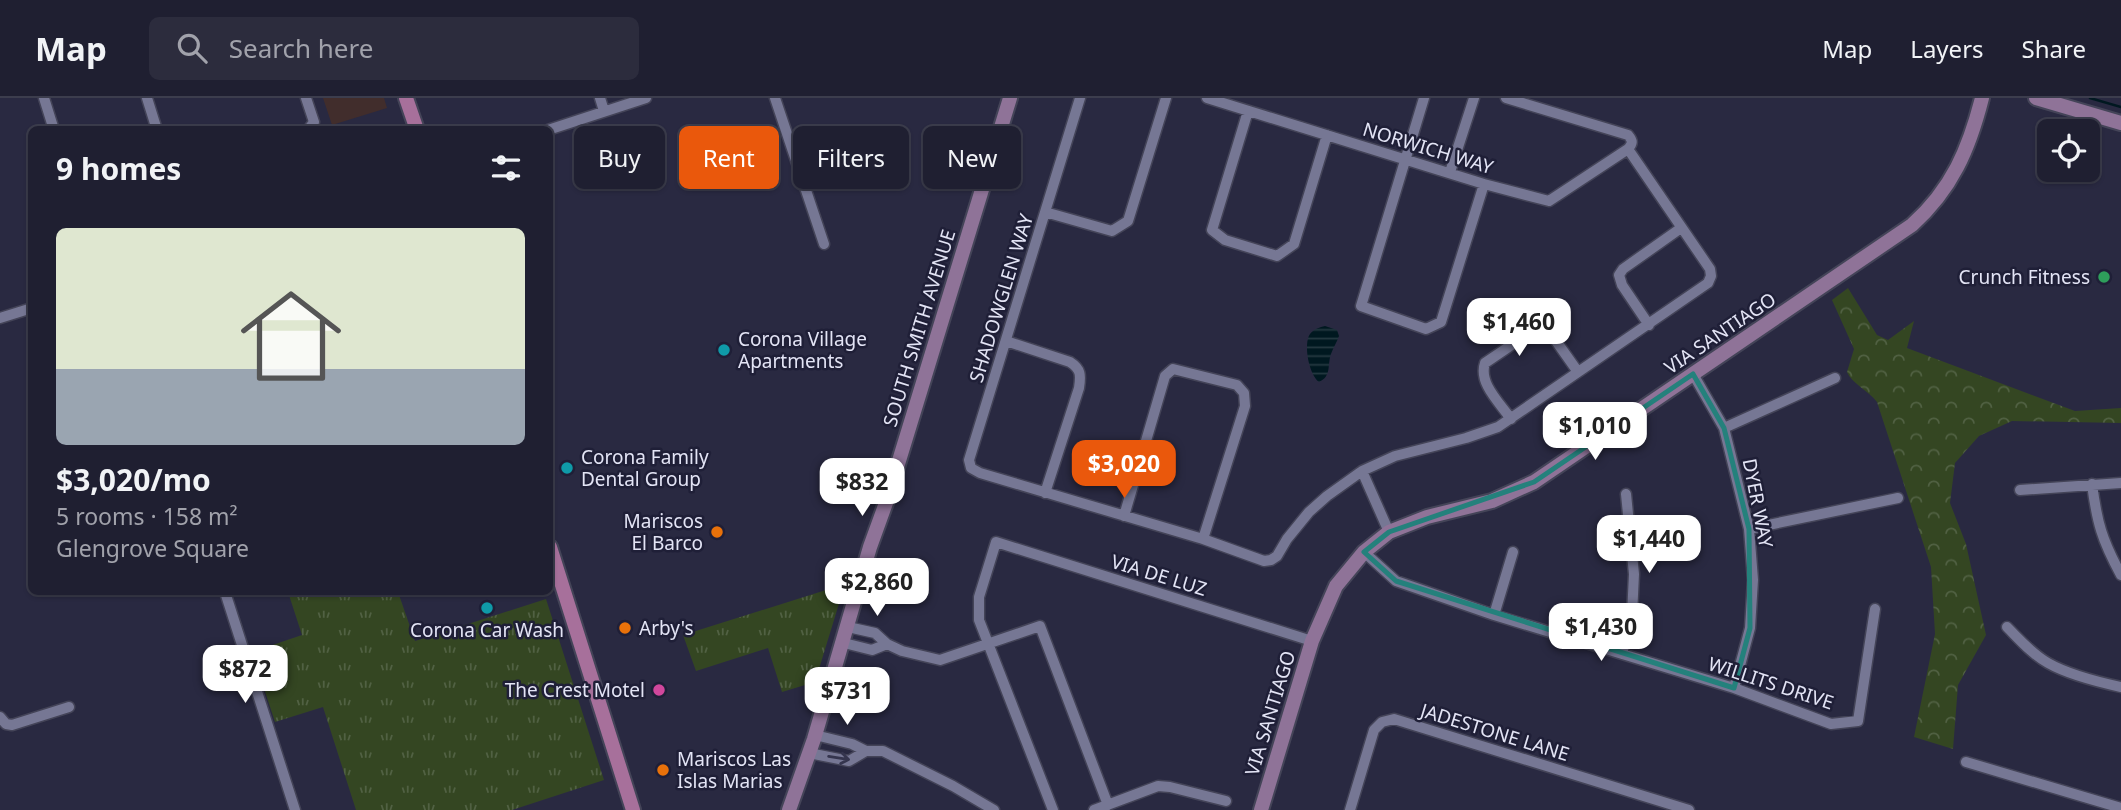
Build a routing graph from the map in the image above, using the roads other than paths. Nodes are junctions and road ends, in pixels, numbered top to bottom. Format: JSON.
{"nodes":[{"id":1,"x":44,"y":98,"type":"edge"},
{"id":2,"x":147,"y":98,"type":"edge"},
{"id":3,"x":306,"y":98,"type":"edge"},
{"id":4,"x":406,"y":98,"type":"edge"},
{"id":5,"x":600,"y":98,"type":"edge"},
{"id":6,"x":646,"y":98,"type":"edge"},
{"id":7,"x":775,"y":98,"type":"edge"},
{"id":8,"x":1010,"y":98,"type":"edge"},
{"id":9,"x":1080,"y":98,"type":"edge"},
{"id":10,"x":1166,"y":98,"type":"edge"},
{"id":11,"x":1207,"y":98,"type":"edge"},
{"id":12,"x":1424,"y":98,"type":"edge"},
{"id":13,"x":1474,"y":98,"type":"edge"},
{"id":14,"x":1506,"y":98,"type":"edge"},
{"id":15,"x":1982,"y":98,"type":"edge"},
{"id":16,"x":2036,"y":98,"type":"edge"},
{"id":17,"x":604,"y":111,"type":"junction"},
{"id":18,"x":1248,"y":111,"type":"junction"},
{"id":19,"x":2121,"y":123,"type":"edge"},
{"id":20,"x":53,"y":126,"type":"edge"},
{"id":21,"x":157,"y":126,"type":"edge"},
{"id":22,"x":311,"y":126,"type":"edge"},
{"id":23,"x":416,"y":126,"type":"edge"},
{"id":24,"x":553,"y":128,"type":"edge"},
{"id":25,"x":1327,"y":135,"type":"junction"},
{"id":26,"x":1628,"y":149,"type":"junction"},
{"id":27,"x":1405,"y":159,"type":"junction"},
{"id":28,"x":1450,"y":172,"type":"junction"},
{"id":29,"x":1484,"y":184,"type":"junction"},
{"id":30,"x":1045,"y":212,"type":"junction"},
{"id":31,"x":1681,"y":228,"type":"junction"},
{"id":32,"x":824,"y":244,"type":"dead end"},
{"id":33,"x":28,"y":309,"type":"edge"},
{"id":34,"x":0,"y":318,"type":"edge"},
{"id":35,"x":1648,"y":325,"type":"junction"},
{"id":36,"x":1006,"y":341,"type":"junction"},
{"id":37,"x":1578,"y":372,"type":"junction"},
{"id":38,"x":1693,"y":374,"type":"junction"},
{"id":39,"x":1835,"y":378,"type":"dead end"},
{"id":40,"x":1511,"y":419,"type":"junction"},
{"id":41,"x":1724,"y":428,"type":"junction"},
{"id":42,"x":1362,"y":471,"type":"junction"},
{"id":43,"x":2121,"y":483,"type":"edge"},
{"id":44,"x":2092,"y":484,"type":"junction"},
{"id":45,"x":2020,"y":490,"type":"dead end"},
{"id":46,"x":1045,"y":493,"type":"junction"},
{"id":47,"x":1626,"y":494,"type":"dead end"},
{"id":48,"x":1898,"y":498,"type":"dead end"},
{"id":49,"x":1124,"y":516,"type":"junction"},
{"id":50,"x":1749,"y":529,"type":"junction"},
{"id":51,"x":1389,"y":532,"type":"junction"},
{"id":52,"x":1203,"y":539,"type":"junction"},
{"id":53,"x":1364,"y":552,"type":"junction"},
{"id":54,"x":1513,"y":552,"type":"dead end"},
{"id":55,"x":553,"y":557,"type":"edge"},
{"id":56,"x":2121,"y":575,"type":"edge"},
{"id":57,"x":226,"y":595,"type":"edge"},
{"id":58,"x":1875,"y":609,"type":"dead end"},
{"id":59,"x":1494,"y":615,"type":"junction"},
{"id":60,"x":848,"y":627,"type":"junction"},
{"id":61,"x":2007,"y":628,"type":"dead end"},
{"id":62,"x":1312,"y":641,"type":"junction"},
{"id":63,"x":844,"y":643,"type":"junction"},
{"id":64,"x":988,"y":643,"type":"junction"},
{"id":65,"x":887,"y":645,"type":"junction"},
{"id":66,"x":1622,"y":654,"type":"junction"},
{"id":67,"x":2121,"y":687,"type":"edge"},
{"id":68,"x":1734,"y":688,"type":"junction"},
{"id":69,"x":69,"y":707,"type":"dead end"},
{"id":70,"x":3,"y":720,"type":"edge"},
{"id":71,"x":815,"y":735,"type":"junction"},
{"id":72,"x":866,"y":751,"type":"junction"},
{"id":73,"x":809,"y":753,"type":"junction"},
{"id":74,"x":1966,"y":762,"type":"dead end"},
{"id":75,"x":1226,"y":801,"type":"dead end"},
{"id":76,"x":1108,"y":805,"type":"junction"},
{"id":77,"x":2121,"y":808,"type":"edge"},
{"id":78,"x":295,"y":810,"type":"edge"},
{"id":79,"x":633,"y":810,"type":"edge"},
{"id":80,"x":789,"y":810,"type":"edge"},
{"id":81,"x":994,"y":810,"type":"edge"},
{"id":82,"x":1053,"y":810,"type":"edge"},
{"id":83,"x":1094,"y":810,"type":"edge"},
{"id":84,"x":1261,"y":810,"type":"edge"},
{"id":85,"x":1350,"y":810,"type":"edge"},
{"id":86,"x":1689,"y":810,"type":"edge"}],
"edges":[{"from":1,"to":20,"type":"street"},
{"from":2,"to":21,"type":"street"},
{"from":3,"to":22,"type":"street"},
{"from":4,"to":23,"type":"main road"},
{"from":5,"to":17,"type":"street"},
{"from":6,"to":17,"type":"street"},
{"from":7,"to":32,"type":"street"},
{"from":8,"to":60,"type":"street","name":"SOUTH SMITH AVENUE"},
{"from":9,"to":30,"type":"street","name":"SHADOWGLEN WAY"},
{"from":10,"to":30,"type":"street"},
{"from":11,"to":18,"type":"street","name":"NORWICH WAY"},
{"from":12,"to":27,"type":"street"},
{"from":13,"to":28,"type":"street"},
{"from":14,"to":26,"type":"street"},
{"from":15,"to":38,"type":"street","name":"VIA SANTIAGO"},
{"from":16,"to":19,"type":"street"},
{"from":17,"to":24,"type":"street"},
{"from":18,"to":25,"type":"street","name":"NORWICH WAY"},
{"from":18,"to":25,"type":"street"},
{"from":25,"to":27,"type":"street","name":"NORWICH WAY"},
{"from":26,"to":29,"type":"street","name":"NORWICH WAY"},
{"from":26,"to":31,"type":"street"},
{"from":27,"to":28,"type":"street","name":"NORWICH WAY"},
{"from":27,"to":29,"type":"street"},
{"from":28,"to":29,"type":"street","name":"NORWICH WAY"},
{"from":30,"to":36,"type":"street","name":"SHADOWGLEN WAY"},
{"from":31,"to":35,"type":"street"},
{"from":31,"to":35,"type":"street"},
{"from":33,"to":34,"type":"street"},
{"from":35,"to":37,"type":"street"},
{"from":36,"to":46,"type":"street"},
{"from":36,"to":46,"type":"street","name":"SHADOWGLEN WAY"},
{"from":37,"to":40,"type":"street"},
{"from":37,"to":40,"type":"street"},
{"from":38,"to":41,"type":"street","name":"DYER WAY"},
{"from":38,"to":51,"type":"street","name":"VIA SANTIAGO"},
{"from":39,"to":41,"type":"street"},
{"from":40,"to":42,"type":"street"},
{"from":41,"to":50,"type":"street","name":"DYER WAY"},
{"from":42,"to":51,"type":"street"},
{"from":42,"to":52,"type":"street"},
{"from":43,"to":44,"type":"street"},
{"from":44,"to":45,"type":"street"},
{"from":44,"to":56,"type":"street"},
{"from":46,"to":49,"type":"street"},
{"from":47,"to":66,"type":"street"},
{"from":48,"to":50,"type":"street"},
{"from":49,"to":52,"type":"street"},
{"from":49,"to":52,"type":"street"},
{"from":50,"to":68,"type":"street","name":"DYER WAY"},
{"from":51,"to":53,"type":"street","name":"VIA SANTIAGO"},
{"from":53,"to":59,"type":"street","name":"WILLITS DRIVE"},
{"from":53,"to":62,"type":"street","name":"VIA SANTIAGO"},
{"from":54,"to":59,"type":"street"},
{"from":55,"to":79,"type":"main road"},
{"from":57,"to":78,"type":"street"},
{"from":58,"to":68,"type":"street","name":"WILLITS DRIVE"},
{"from":59,"to":66,"type":"street","name":"WILLITS DRIVE"},
{"from":60,"to":63,"type":"street","name":"SOUTH SMITH AVENUE"},
{"from":60,"to":65,"type":"street"},
{"from":61,"to":67,"type":"street"},
{"from":62,"to":64,"type":"street","name":"VIA DE LUZ"},
{"from":62,"to":84,"type":"street","name":"VIA SANTIAGO"},
{"from":63,"to":65,"type":"street"},
{"from":63,"to":71,"type":"street","name":"SOUTH SMITH AVENUE"},
{"from":64,"to":65,"type":"street"},
{"from":64,"to":76,"type":"street"},
{"from":64,"to":82,"type":"street"},
{"from":66,"to":68,"type":"street","name":"WILLITS DRIVE"},
{"from":69,"to":70,"type":"street"},
{"from":71,"to":72,"type":"street"},
{"from":71,"to":73,"type":"street","name":"SOUTH SMITH AVENUE"},
{"from":73,"to":72,"type":"street","one_way":true},
{"from":72,"to":81,"type":"street"},
{"from":73,"to":80,"type":"street","name":"SOUTH SMITH AVENUE"},
{"from":74,"to":77,"type":"street"},
{"from":75,"to":76,"type":"street"},
{"from":76,"to":83,"type":"street"},
{"from":85,"to":86,"type":"street","name":"JADESTONE LANE"}]}
